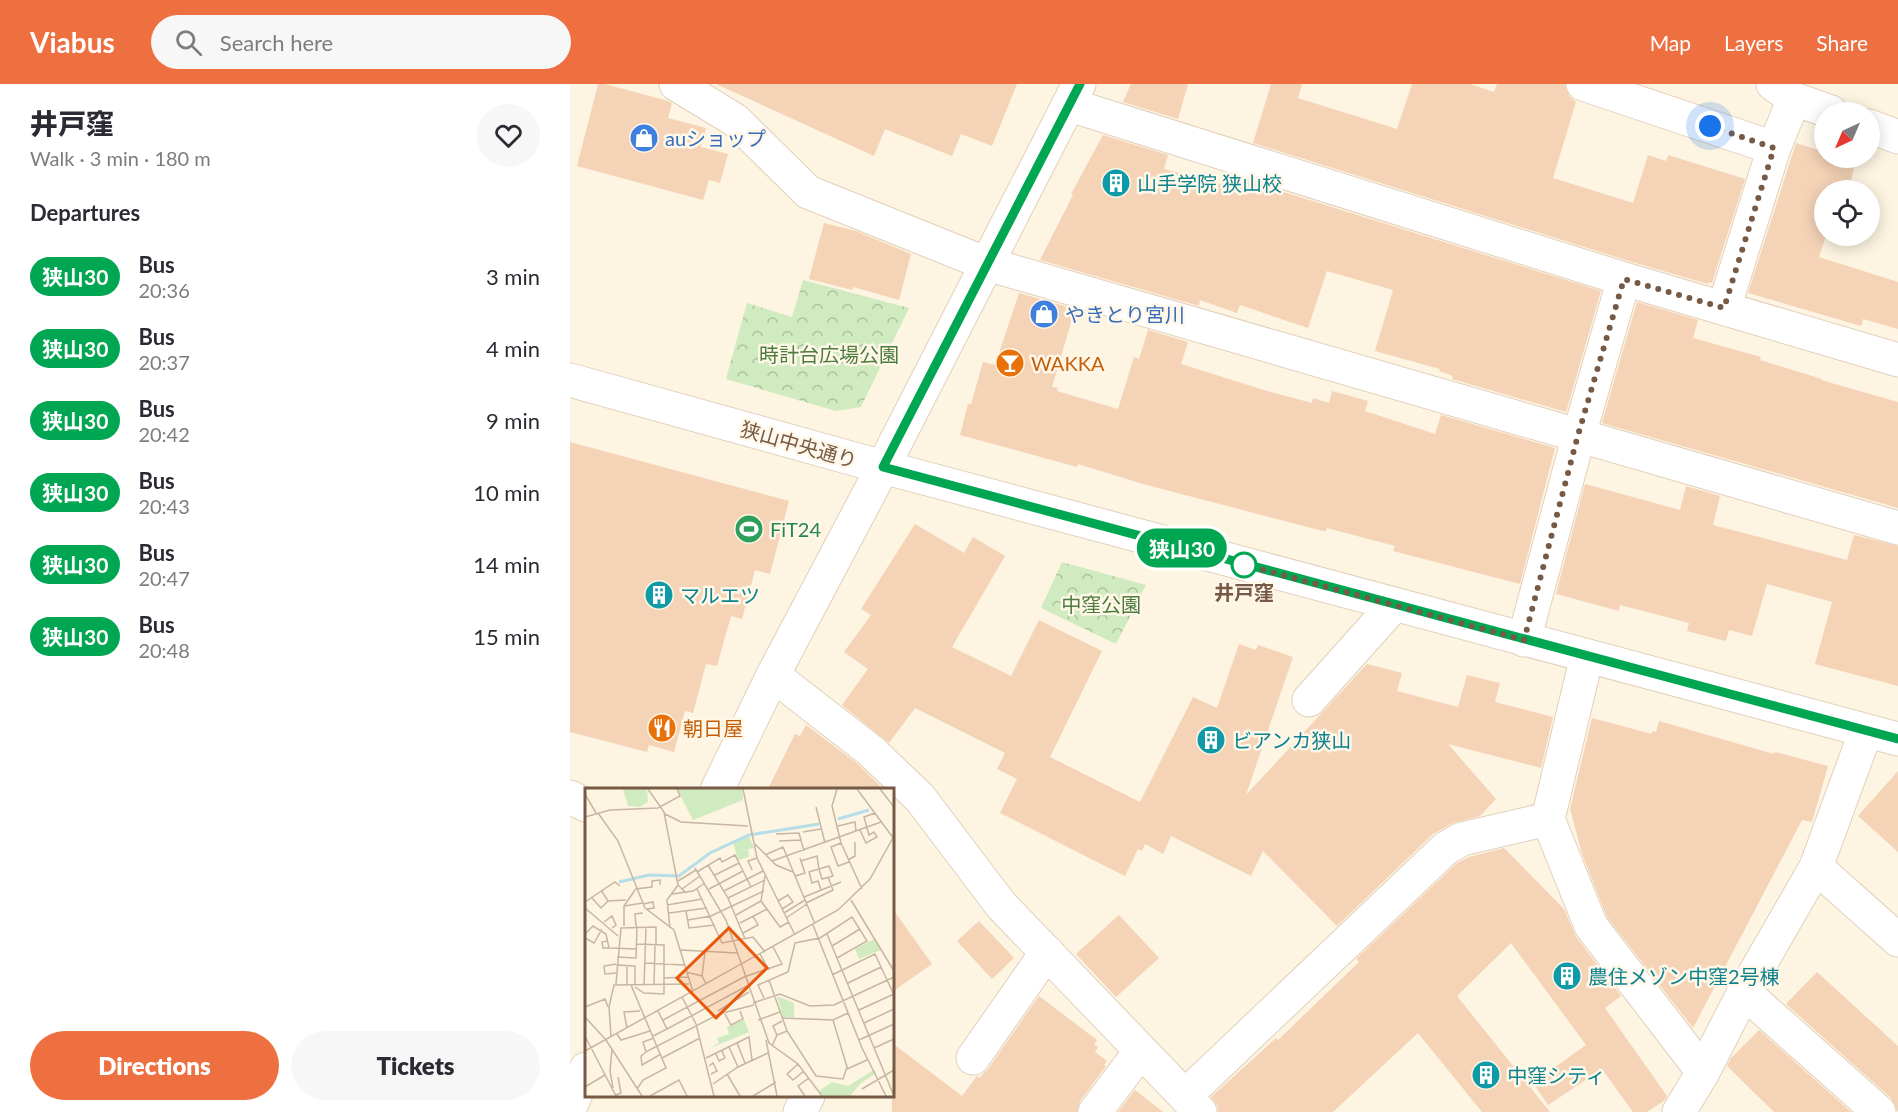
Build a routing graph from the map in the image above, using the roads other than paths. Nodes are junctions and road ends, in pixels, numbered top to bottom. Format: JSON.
{"nodes":[{"id":1,"x":676,"y":84,"type":"edge"},
{"id":2,"x":1583,"y":84,"type":"edge"},
{"id":3,"x":1784,"y":91,"type":"edge"},
{"id":4,"x":1075,"y":95,"type":"edge"},
{"id":5,"x":1814,"y":104,"type":"edge"},
{"id":6,"x":1880,"y":130,"type":"edge"},
{"id":7,"x":1898,"y":137,"type":"edge"},
{"id":8,"x":1774,"y":148,"type":"junction"},
{"id":9,"x":987,"y":264,"type":"junction"},
{"id":10,"x":1624,"y":279,"type":"junction"},
{"id":11,"x":1724,"y":308,"type":"junction"},
{"id":12,"x":1898,"y":360,"type":"edge"},
{"id":13,"x":570,"y":380,"type":"edge"},
{"id":14,"x":1578,"y":435,"type":"junction"},
{"id":15,"x":883,"y":467,"type":"junction"},
{"id":16,"x":1898,"y":528,"type":"edge"},
{"id":17,"x":1394,"y":605,"type":"junction"},
{"id":18,"x":1524,"y":640,"type":"junction"},
{"id":19,"x":1587,"y":656,"type":"junction"},
{"id":20,"x":773,"y":675,"type":"junction"},
{"id":21,"x":1309,"y":700,"type":"dead end"},
{"id":22,"x":1866,"y":731,"type":"junction"},
{"id":23,"x":1898,"y":739,"type":"edge"},
{"id":24,"x":717,"y":788,"type":"edge"},
{"id":25,"x":570,"y":797,"type":"edge"},
{"id":26,"x":585,"y":804,"type":"edge"},
{"id":27,"x":1548,"y":819,"type":"junction"},
{"id":28,"x":1816,"y":867,"type":"junction"},
{"id":29,"x":1898,"y":940,"type":"edge"},
{"id":30,"x":1047,"y":952,"type":"junction"},
{"id":31,"x":1744,"y":992,"type":"junction"},
{"id":32,"x":1140,"y":1052,"type":"junction"},
{"id":33,"x":973,"y":1058,"type":"dead end"},
{"id":34,"x":585,"y":1071,"type":"edge"},
{"id":35,"x":1703,"y":1072,"type":"junction"},
{"id":36,"x":807,"y":1097,"type":"edge"},
{"id":37,"x":1192,"y":1104,"type":"edge"},
{"id":38,"x":570,"y":1108,"type":"edge"},
{"id":39,"x":800,"y":1112,"type":"edge"},
{"id":40,"x":1095,"y":1112,"type":"edge"},
{"id":41,"x":1679,"y":1112,"type":"edge"},
{"id":42,"x":1879,"y":1112,"type":"edge"}],
"edges":[{"from":1,"to":9,"type":"street"},
{"from":2,"to":8,"type":"street"},
{"from":3,"to":5,"type":"street"},
{"from":3,"to":8,"type":"street"},
{"from":4,"to":9,"type":"street"},
{"from":4,"to":10,"type":"street"},
{"from":6,"to":7,"type":"street"},
{"from":8,"to":11,"type":"street"},
{"from":9,"to":14,"type":"street"},
{"from":9,"to":15,"type":"street"},
{"from":10,"to":11,"type":"street"},
{"from":10,"to":14,"type":"street"},
{"from":11,"to":12,"type":"street"},
{"from":13,"to":15,"type":"street","name":"狭山中央通り"},
{"from":14,"to":16,"type":"street"},
{"from":14,"to":18,"type":"street"},
{"from":15,"to":17,"type":"street","name":"狭山中央通り"},
{"from":15,"to":20,"type":"street"},
{"from":17,"to":18,"type":"street","name":"狭山中央通り"},
{"from":17,"to":21,"type":"street"},
{"from":18,"to":19,"type":"street","name":"狭山中央通り"},
{"from":19,"to":22,"type":"street","name":"狭山中央通り"},
{"from":19,"to":27,"type":"street"},
{"from":20,"to":24,"type":"street"},
{"from":20,"to":30,"type":"street"},
{"from":22,"to":23,"type":"street","name":"狭山中央通り"},
{"from":22,"to":28,"type":"street"},
{"from":25,"to":26,"type":"street"},
{"from":27,"to":35,"type":"street"},
{"from":27,"to":37,"type":"street"},
{"from":28,"to":29,"type":"street"},
{"from":28,"to":31,"type":"street"},
{"from":30,"to":32,"type":"street"},
{"from":30,"to":33,"type":"street"},
{"from":31,"to":35,"type":"street"},
{"from":31,"to":42,"type":"street"},
{"from":32,"to":37,"type":"street"},
{"from":32,"to":40,"type":"street"},
{"from":34,"to":38,"type":"street"},
{"from":35,"to":41,"type":"street"},
{"from":36,"to":39,"type":"street"}]}
